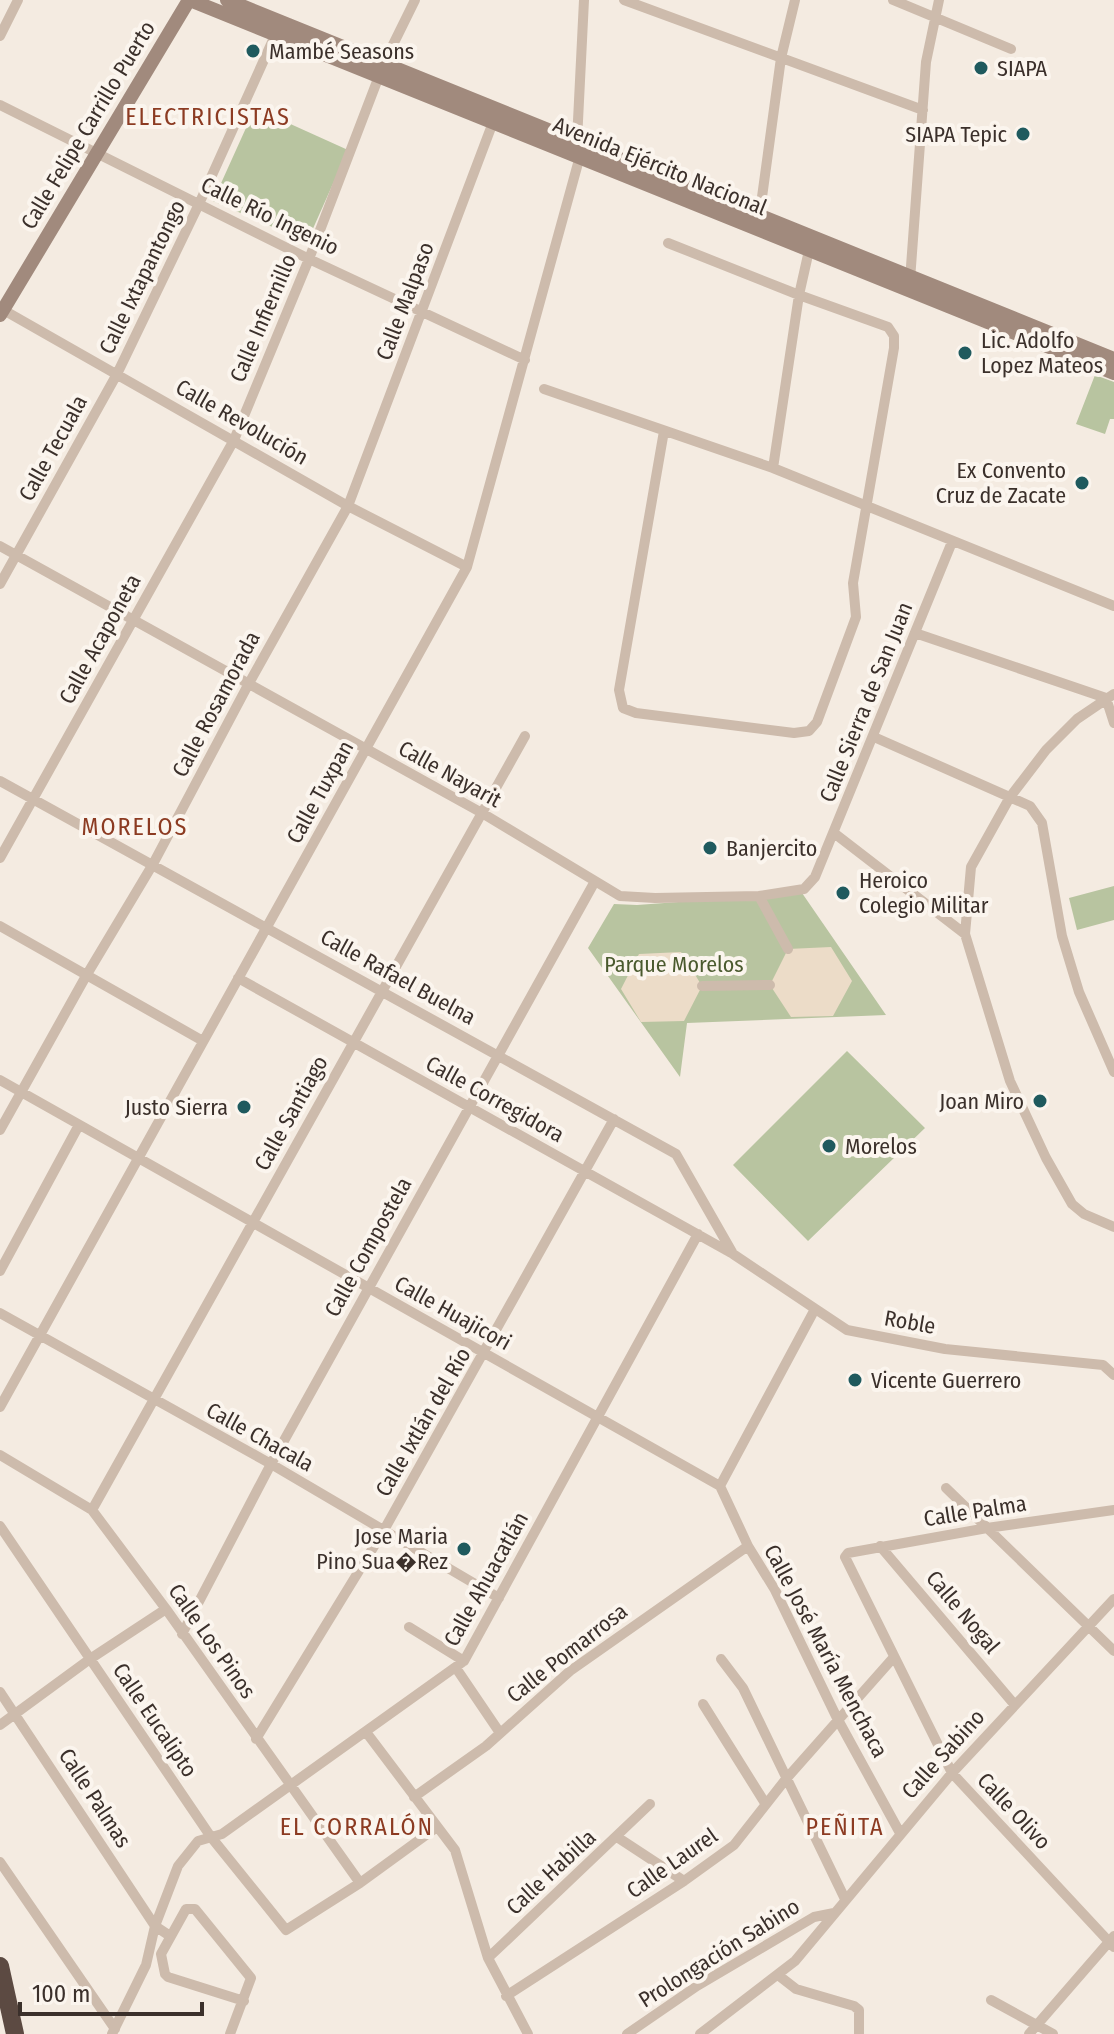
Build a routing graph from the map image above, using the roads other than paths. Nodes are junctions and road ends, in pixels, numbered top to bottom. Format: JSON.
{"nodes":[{"id":1,"x":18,"y":0,"type":"edge"},
{"id":2,"x":190,"y":0,"type":"edge"},
{"id":3,"x":227,"y":0,"type":"edge"},
{"id":4,"x":415,"y":0,"type":"edge"},
{"id":5,"x":584,"y":0,"type":"edge"},
{"id":6,"x":624,"y":0,"type":"edge"},
{"id":7,"x":795,"y":0,"type":"edge"},
{"id":8,"x":893,"y":0,"type":"edge"},
{"id":9,"x":939,"y":0,"type":"edge"},
{"id":10,"x":935,"y":19,"type":"junction"},
{"id":11,"x":278,"y":29,"type":"junction"},
{"id":12,"x":0,"y":36,"type":"edge"},
{"id":13,"x":1011,"y":49,"type":"dead end"},
{"id":14,"x":781,"y":58,"type":"junction"},
{"id":15,"x":381,"y":70,"type":"junction"},
{"id":16,"x":0,"y":105,"type":"edge"},
{"id":17,"x":923,"y":110,"type":"junction"},
{"id":18,"x":495,"y":117,"type":"junction"},
{"id":19,"x":578,"y":149,"type":"junction"},
{"id":20,"x":97,"y":153,"type":"junction"},
{"id":21,"x":199,"y":204,"type":"junction"},
{"id":22,"x":758,"y":222,"type":"junction"},
{"id":23,"x":668,"y":243,"type":"dead end"},
{"id":24,"x":810,"y":243,"type":"junction"},
{"id":25,"x":309,"y":259,"type":"junction"},
{"id":26,"x":910,"y":284,"type":"junction"},
{"id":27,"x":799,"y":295,"type":"junction"},
{"id":28,"x":1,"y":311,"type":"edge"},
{"id":29,"x":422,"y":311,"type":"junction"},
{"id":30,"x":1114,"y":359,"type":"edge"},
{"id":31,"x":525,"y":360,"type":"junction"},
{"id":32,"x":1114,"y":373,"type":"edge"},
{"id":33,"x":117,"y":374,"type":"junction"},
{"id":34,"x":544,"y":389,"type":"dead end"},
{"id":35,"x":664,"y":431,"type":"junction"},
{"id":36,"x":234,"y":440,"type":"junction"},
{"id":37,"x":773,"y":468,"type":"junction"},
{"id":38,"x":348,"y":506,"type":"junction"},
{"id":39,"x":867,"y":507,"type":"junction"},
{"id":40,"x":952,"y":542,"type":"junction"},
{"id":41,"x":0,"y":546,"type":"edge"},
{"id":42,"x":16,"y":555,"type":"junction"},
{"id":43,"x":467,"y":567,"type":"junction"},
{"id":44,"x":0,"y":584,"type":"edge"},
{"id":45,"x":1114,"y":606,"type":"edge"},
{"id":46,"x":134,"y":619,"type":"junction"},
{"id":47,"x":915,"y":633,"type":"junction"},
{"id":48,"x":248,"y":685,"type":"junction"},
{"id":49,"x":1110,"y":696,"type":"edge"},
{"id":50,"x":1114,"y":723,"type":"edge"},
{"id":51,"x":525,"y":736,"type":"dead end"},
{"id":52,"x":874,"y":737,"type":"junction"},
{"id":53,"x":366,"y":751,"type":"junction"},
{"id":54,"x":0,"y":781,"type":"edge"},
{"id":55,"x":1010,"y":797,"type":"junction"},
{"id":56,"x":33,"y":799,"type":"junction"},
{"id":57,"x":482,"y":813,"type":"junction"},
{"id":58,"x":834,"y":833,"type":"junction"},
{"id":59,"x":0,"y":858,"type":"edge"},
{"id":60,"x":153,"y":864,"type":"junction"},
{"id":61,"x":815,"y":877,"type":"joint"},
{"id":62,"x":594,"y":883,"type":"junction"},
{"id":63,"x":759,"y":896,"type":"junction"},
{"id":64,"x":0,"y":926,"type":"edge"},
{"id":65,"x":267,"y":927,"type":"junction"},
{"id":66,"x":965,"y":934,"type":"junction"},
{"id":67,"x":788,"y":949,"type":"dead end"},
{"id":68,"x":86,"y":976,"type":"junction"},
{"id":69,"x":238,"y":978,"type":"junction"},
{"id":70,"x":770,"y":985,"type":"dead end"},
{"id":71,"x":702,"y":986,"type":"dead end"},
{"id":72,"x":382,"y":991,"type":"junction"},
{"id":73,"x":203,"y":1041,"type":"junction"},
{"id":74,"x":353,"y":1043,"type":"junction"},
{"id":75,"x":499,"y":1055,"type":"junction"},
{"id":76,"x":1114,"y":1072,"type":"edge"},
{"id":77,"x":0,"y":1080,"type":"edge"},
{"id":78,"x":21,"y":1092,"type":"junction"},
{"id":79,"x":470,"y":1107,"type":"junction"},
{"id":80,"x":614,"y":1119,"type":"junction"},
{"id":81,"x":79,"y":1125,"type":"junction"},
{"id":82,"x":0,"y":1130,"type":"edge"},
{"id":83,"x":137,"y":1159,"type":"junction"},
{"id":84,"x":585,"y":1171,"type":"junction"},
{"id":85,"x":252,"y":1223,"type":"junction"},
{"id":86,"x":1114,"y":1227,"type":"edge"},
{"id":87,"x":698,"y":1234,"type":"junction"},
{"id":88,"x":733,"y":1254,"type":"junction"},
{"id":89,"x":0,"y":1271,"type":"edge"},
{"id":90,"x":368,"y":1288,"type":"junction"},
{"id":91,"x":815,"y":1309,"type":"junction"},
{"id":92,"x":0,"y":1313,"type":"edge"},
{"id":93,"x":40,"y":1336,"type":"junction"},
{"id":94,"x":485,"y":1354,"type":"junction"},
{"id":95,"x":1114,"y":1375,"type":"edge"},
{"id":96,"x":153,"y":1400,"type":"junction"},
{"id":97,"x":0,"y":1407,"type":"edge"},
{"id":98,"x":597,"y":1417,"type":"junction"},
{"id":99,"x":0,"y":1455,"type":"edge"},
{"id":100,"x":271,"y":1464,"type":"junction"},
{"id":101,"x":720,"y":1486,"type":"junction"},
{"id":102,"x":946,"y":1488,"type":"dead end"},
{"id":103,"x":92,"y":1510,"type":"junction"},
{"id":104,"x":1114,"y":1510,"type":"edge"},
{"id":105,"x":0,"y":1526,"type":"edge"},
{"id":106,"x":987,"y":1528,"type":"junction"},
{"id":107,"x":384,"y":1530,"type":"junction"},
{"id":108,"x":748,"y":1546,"type":"junction"},
{"id":109,"x":880,"y":1546,"type":"junction"},
{"id":110,"x":845,"y":1557,"type":"joint"},
{"id":111,"x":499,"y":1598,"type":"junction"},
{"id":112,"x":1114,"y":1599,"type":"edge"},
{"id":113,"x":166,"y":1609,"type":"junction"},
{"id":114,"x":409,"y":1627,"type":"dead end"},
{"id":115,"x":1088,"y":1627,"type":"junction"},
{"id":116,"x":182,"y":1634,"type":"junction"},
{"id":117,"x":1114,"y":1651,"type":"edge"},
{"id":118,"x":894,"y":1657,"type":"junction"},
{"id":119,"x":90,"y":1659,"type":"junction"},
{"id":120,"x":721,"y":1659,"type":"dead end"},
{"id":121,"x":460,"y":1664,"type":"junction"},
{"id":122,"x":0,"y":1692,"type":"edge"},
{"id":123,"x":703,"y":1704,"type":"dead end"},
{"id":124,"x":1014,"y":1704,"type":"junction"},
{"id":125,"x":16,"y":1714,"type":"junction"},
{"id":126,"x":837,"y":1718,"type":"junction"},
{"id":127,"x":0,"y":1725,"type":"edge"},
{"id":128,"x":366,"y":1732,"type":"junction"},
{"id":129,"x":500,"y":1733,"type":"junction"},
{"id":130,"x":256,"y":1739,"type":"junction"},
{"id":131,"x":952,"y":1773,"type":"junction"},
{"id":132,"x":786,"y":1779,"type":"junction"},
{"id":133,"x":291,"y":1784,"type":"junction"},
{"id":134,"x":414,"y":1797,"type":"junction"},
{"id":135,"x":765,"y":1803,"type":"junction"},
{"id":136,"x":650,"y":1804,"type":"dead end"},
{"id":137,"x":437,"y":1827,"type":"junction"},
{"id":138,"x":900,"y":1833,"type":"junction"},
{"id":139,"x":211,"y":1837,"type":"junction"},
{"id":140,"x":617,"y":1837,"type":"junction"},
{"id":141,"x":0,"y":1862,"type":"edge"},
{"id":142,"x":684,"y":1881,"type":"junction"},
{"id":143,"x":360,"y":1883,"type":"junction"},
{"id":144,"x":845,"y":1899,"type":"junction"},
{"id":145,"x":834,"y":1913,"type":"junction"},
{"id":146,"x":155,"y":1926,"type":"junction"},
{"id":147,"x":170,"y":1936,"type":"junction"},
{"id":148,"x":1112,"y":1941,"type":"edge"},
{"id":149,"x":488,"y":1958,"type":"junction"},
{"id":150,"x":0,"y":1966,"type":"edge"},
{"id":151,"x":778,"y":1975,"type":"junction"},
{"id":152,"x":506,"y":1996,"type":"junction"},
{"id":153,"x":991,"y":2000,"type":"dead end"},
{"id":154,"x":244,"y":2001,"type":"junction"},
{"id":155,"x":1032,"y":2029,"type":"edge"},
{"id":156,"x":114,"y":2032,"type":"edge"},
{"id":157,"x":15,"y":2034,"type":"edge"},
{"id":158,"x":230,"y":2034,"type":"edge"},
{"id":159,"x":528,"y":2034,"type":"edge"},
{"id":160,"x":627,"y":2034,"type":"edge"},
{"id":161,"x":700,"y":2034,"type":"edge"},
{"id":162,"x":859,"y":2034,"type":"edge"},
{"id":163,"x":1053,"y":2034,"type":"edge"}],
"edges":[{"from":1,"to":12,"type":"street"},
{"from":2,"to":11,"type":"main road","name":"Avenida Ejército Nacional"},
{"from":2,"to":20,"type":"main road","name":"Calle Felipe Carrillo Puerto"},
{"from":3,"to":11,"type":"main road","name":"Avenida Ejército Nacional"},
{"from":4,"to":15,"type":"street"},
{"from":5,"to":19,"type":"street","name":"Calle Tuxpan"},
{"from":6,"to":14,"type":"street"},
{"from":7,"to":14,"type":"street"},
{"from":8,"to":10,"type":"street"},
{"from":9,"to":10,"type":"street"},
{"from":10,"to":13,"type":"street"},
{"from":10,"to":17,"type":"street"},
{"from":11,"to":15,"type":"main road","name":"Avenida Ejército Nacional"},
{"from":11,"to":21,"type":"street","name":"Calle Ixtapantongo"},
{"from":14,"to":17,"type":"street"},
{"from":14,"to":22,"type":"street"},
{"from":15,"to":18,"type":"main road","name":"Avenida Ejército Nacional"},
{"from":15,"to":25,"type":"street","name":"Calle Infiernillo"},
{"from":16,"to":20,"type":"street","name":"Calle Río Ingenio"},
{"from":17,"to":26,"type":"street"},
{"from":18,"to":19,"type":"main road","name":"Avenida Ejército Nacional"},
{"from":18,"to":29,"type":"street","name":"Calle Malpaso"},
{"from":19,"to":22,"type":"main road","name":"Avenida Ejército Nacional"},
{"from":19,"to":31,"type":"street","name":"Calle Tuxpan"},
{"from":20,"to":21,"type":"street","name":"Calle Río Ingenio"},
{"from":20,"to":28,"type":"main road","name":"Calle Felipe Carrillo Puerto"},
{"from":21,"to":25,"type":"street","name":"Calle Río Ingenio"},
{"from":21,"to":33,"type":"street","name":"Calle Ixtapantongo"},
{"from":22,"to":24,"type":"main road","name":"Avenida Ejército Nacional"},
{"from":23,"to":27,"type":"street"},
{"from":24,"to":26,"type":"main road","name":"Avenida Ejército Nacional"},
{"from":24,"to":27,"type":"street"},
{"from":25,"to":29,"type":"street","name":"Calle Río Ingenio"},
{"from":25,"to":36,"type":"street","name":"Calle Infiernillo"},
{"from":26,"to":30,"type":"main road","name":"Avenida Ejército Nacional"},
{"from":26,"to":32,"type":"main road","name":"Avenida Ejército Nacional"},
{"from":27,"to":37,"type":"street"},
{"from":27,"to":39,"type":"street"},
{"from":28,"to":33,"type":"street","name":"Calle Revolución"},
{"from":29,"to":31,"type":"street","name":"Calle Río Ingenio"},
{"from":29,"to":38,"type":"street","name":"Calle Malpaso"},
{"from":31,"to":43,"type":"street","name":"Calle Tuxpan"},
{"from":33,"to":36,"type":"street","name":"Calle Revolución"},
{"from":33,"to":42,"type":"street","name":"Calle Tecuala"},
{"from":34,"to":35,"type":"street"},
{"from":35,"to":37,"type":"street"},
{"from":35,"to":39,"type":"street"},
{"from":36,"to":38,"type":"street","name":"Calle Revolución"},
{"from":36,"to":46,"type":"street","name":"Calle Acaponeta"},
{"from":37,"to":39,"type":"street"},
{"from":38,"to":43,"type":"street","name":"Calle Revolución"},
{"from":38,"to":48,"type":"street","name":"Calle Rosamorada"},
{"from":39,"to":40,"type":"street"},
{"from":40,"to":45,"type":"street"},
{"from":40,"to":47,"type":"street","name":"Calle Sierra de San Juan"},
{"from":41,"to":42,"type":"street","name":"Calle Nayarit"},
{"from":42,"to":44,"type":"street","name":"Calle Tecuala"},
{"from":42,"to":46,"type":"street","name":"Calle Nayarit"},
{"from":43,"to":53,"type":"street","name":"Calle Tuxpan"},
{"from":46,"to":48,"type":"street","name":"Calle Nayarit"},
{"from":46,"to":56,"type":"street","name":"Calle Acaponeta"},
{"from":47,"to":49,"type":"street"},
{"from":47,"to":52,"type":"street","name":"Calle Sierra de San Juan"},
{"from":48,"to":53,"type":"street","name":"Calle Nayarit"},
{"from":48,"to":60,"type":"street","name":"Calle Rosamorada"},
{"from":49,"to":50,"type":"street"},
{"from":49,"to":55,"type":"street"},
{"from":51,"to":57,"type":"street","name":"Calle Santiago"},
{"from":52,"to":55,"type":"street"},
{"from":52,"to":58,"type":"street","name":"Calle Sierra de San Juan"},
{"from":53,"to":57,"type":"street","name":"Calle Nayarit"},
{"from":53,"to":65,"type":"street","name":"Calle Tuxpan"},
{"from":54,"to":56,"type":"street","name":"Calle Rafael Buelna"},
{"from":55,"to":66,"type":"street"},
{"from":55,"to":76,"type":"street"},
{"from":56,"to":59,"type":"street","name":"Calle Acaponeta"},
{"from":56,"to":60,"type":"street","name":"Calle Rafael Buelna"},
{"from":57,"to":62,"type":"street","name":"Calle Nayarit"},
{"from":57,"to":72,"type":"street","name":"Calle Santiago"},
{"from":58,"to":61,"type":"street","name":"Calle Sierra de San Juan"},
{"from":58,"to":66,"type":"street"},
{"from":60,"to":65,"type":"street","name":"Calle Rafael Buelna"},
{"from":60,"to":68,"type":"street","name":"Calle Rosamorada"},
{"from":61,"to":63,"type":"street","name":"Calle Nayarit"},
{"from":62,"to":63,"type":"street","name":"Calle Nayarit"},
{"from":62,"to":75,"type":"street","name":"Calle Compostela"},
{"from":63,"to":67,"type":"street"},
{"from":64,"to":68,"type":"street"},
{"from":65,"to":69,"type":"street","name":"Calle Tuxpan"},
{"from":65,"to":72,"type":"street","name":"Calle Rafael Buelna"},
{"from":66,"to":86,"type":"street"},
{"from":68,"to":73,"type":"street"},
{"from":68,"to":78,"type":"street","name":"Calle Rosamorada"},
{"from":69,"to":73,"type":"street","name":"Calle Tuxpan"},
{"from":69,"to":74,"type":"street","name":"Calle Corregidora"},
{"from":70,"to":71,"type":"street"},
{"from":72,"to":74,"type":"street","name":"Calle Santiago"},
{"from":72,"to":75,"type":"street","name":"Calle Rafael Buelna"},
{"from":73,"to":83,"type":"street","name":"Calle Tuxpan"},
{"from":74,"to":79,"type":"street","name":"Calle Corregidora"},
{"from":74,"to":85,"type":"street","name":"Calle Santiago"},
{"from":75,"to":79,"type":"street","name":"Calle Compostela"},
{"from":75,"to":80,"type":"street","name":"Calle Rafael Buelna"},
{"from":77,"to":78,"type":"street","name":"Calle Huajicori"},
{"from":78,"to":81,"type":"street","name":"Calle Huajicori"},
{"from":78,"to":82,"type":"street","name":"Calle Rosamorada"},
{"from":79,"to":84,"type":"street","name":"Calle Corregidora"},
{"from":79,"to":90,"type":"street","name":"Calle Compostela"},
{"from":80,"to":84,"type":"street","name":"Calle Ixtlán del Río"},
{"from":80,"to":88,"type":"street","name":"Calle Rafael Buelna"},
{"from":81,"to":83,"type":"street","name":"Calle Huajicori"},
{"from":81,"to":89,"type":"street"},
{"from":83,"to":85,"type":"street","name":"Calle Huajicori"},
{"from":83,"to":93,"type":"street","name":"Calle Tuxpan"},
{"from":84,"to":87,"type":"street","name":"Calle Corregidora"},
{"from":84,"to":94,"type":"street","name":"Calle Ixtlán del Río"},
{"from":85,"to":90,"type":"street","name":"Calle Huajicori"},
{"from":85,"to":96,"type":"street","name":"Calle Santiago"},
{"from":87,"to":88,"type":"street","name":"Calle Corregidora"},
{"from":87,"to":98,"type":"street","name":"Calle Ahuacatlán"},
{"from":88,"to":91,"type":"street","name":"Roble"},
{"from":90,"to":94,"type":"street","name":"Calle Huajicori"},
{"from":90,"to":100,"type":"street","name":"Calle Compostela"},
{"from":91,"to":95,"type":"street","name":"Roble"},
{"from":91,"to":101,"type":"street"},
{"from":92,"to":93,"type":"street","name":"Calle Chacala"},
{"from":93,"to":96,"type":"street","name":"Calle Chacala"},
{"from":93,"to":97,"type":"street","name":"Calle Tuxpan"},
{"from":94,"to":98,"type":"street","name":"Calle Huajicori"},
{"from":94,"to":107,"type":"street","name":"Calle Ixtlán del Río"},
{"from":96,"to":100,"type":"street","name":"Calle Chacala"},
{"from":96,"to":103,"type":"street","name":"Calle Santiago"},
{"from":98,"to":101,"type":"street","name":"Calle Huajicori"},
{"from":98,"to":111,"type":"street","name":"Calle Ahuacatlán"},
{"from":99,"to":103,"type":"street","name":"Calle Los Pinos"},
{"from":100,"to":107,"type":"street","name":"Calle Chacala"},
{"from":100,"to":116,"type":"street","name":"Calle Compostela"},
{"from":101,"to":108,"type":"street","name":"Calle José María Menchaca"},
{"from":102,"to":106,"type":"street"},
{"from":103,"to":113,"type":"street","name":"Calle Los Pinos"},
{"from":104,"to":106,"type":"street","name":"Calle Palma"},
{"from":105,"to":119,"type":"street","name":"Calle Eucalipto"},
{"from":106,"to":109,"type":"street","name":"Calle Palma"},
{"from":106,"to":115,"type":"street"},
{"from":107,"to":111,"type":"street","name":"Calle Chacala"},
{"from":107,"to":130,"type":"street","name":"Calle Ixtlán del Río"},
{"from":108,"to":126,"type":"street","name":"Calle José María Menchaca"},
{"from":108,"to":129,"type":"street","name":"Calle Pomarrosa"},
{"from":109,"to":110,"type":"street","name":"Calle Palma"},
{"from":109,"to":124,"type":"street","name":"Calle Nogal"},
{"from":110,"to":118,"type":"street","name":"Calle Olivo"},
{"from":111,"to":121,"type":"street","name":"Calle Ahuacatlán"},
{"from":112,"to":115,"type":"street","name":"Calle Sabino"},
{"from":113,"to":116,"type":"street","name":"Calle Los Pinos"},
{"from":113,"to":119,"type":"street"},
{"from":114,"to":121,"type":"street"},
{"from":115,"to":117,"type":"street"},
{"from":115,"to":124,"type":"street","name":"Calle Sabino"},
{"from":116,"to":130,"type":"street","name":"Calle Los Pinos"},
{"from":118,"to":126,"type":"street","name":"Calle Laurel"},
{"from":118,"to":131,"type":"street","name":"Calle Olivo"},
{"from":119,"to":125,"type":"street"},
{"from":119,"to":139,"type":"street","name":"Calle Eucalipto"},
{"from":120,"to":132,"type":"street"},
{"from":121,"to":128,"type":"street","name":"Calle Ahuacatlán"},
{"from":121,"to":129,"type":"street"},
{"from":122,"to":125,"type":"street","name":"Calle Palmas"},
{"from":123,"to":135,"type":"street"},
{"from":124,"to":131,"type":"street","name":"Calle Sabino"},
{"from":125,"to":127,"type":"street"},
{"from":125,"to":146,"type":"street","name":"Calle Palmas"},
{"from":126,"to":132,"type":"street","name":"Calle Laurel"},
{"from":126,"to":138,"type":"street","name":"Calle José María Menchaca"},
{"from":128,"to":133,"type":"street","name":"Calle Ahuacatlán"},
{"from":128,"to":134,"type":"street"},
{"from":129,"to":134,"type":"street","name":"Calle Pomarrosa"},
{"from":130,"to":133,"type":"street","name":"Calle Los Pinos"},
{"from":131,"to":138,"type":"street","name":"Calle Sabino"},
{"from":131,"to":148,"type":"street","name":"Calle Olivo"},
{"from":132,"to":135,"type":"street","name":"Calle Laurel"},
{"from":132,"to":144,"type":"street"},
{"from":133,"to":139,"type":"street","name":"Calle Ahuacatlán"},
{"from":133,"to":143,"type":"street","name":"Calle Los Pinos"},
{"from":134,"to":137,"type":"street"},
{"from":135,"to":142,"type":"street","name":"Calle Laurel"},
{"from":136,"to":140,"type":"street"},
{"from":137,"to":143,"type":"street"},
{"from":137,"to":149,"type":"street"},
{"from":138,"to":144,"type":"street","name":"Calle Sabino"},
{"from":139,"to":143,"type":"street","name":"Calle Eucalipto"},
{"from":139,"to":146,"type":"street","name":"Calle Ahuacatlán"},
{"from":140,"to":142,"type":"street","name":"Calle Habilla"},
{"from":140,"to":149,"type":"street","name":"Calle Habilla"},
{"from":141,"to":156,"type":"street"},
{"from":142,"to":152,"type":"street","name":"Calle Laurel"},
{"from":144,"to":145,"type":"street","name":"Calle Sabino"},
{"from":145,"to":151,"type":"street","name":"Calle Sabino"},
{"from":145,"to":160,"type":"street","name":"Prolongación Sabino"},
{"from":146,"to":147,"type":"street"},
{"from":146,"to":156,"type":"street","name":"Calle Ahuacatlán"},
{"from":147,"to":154,"type":"street"},
{"from":147,"to":154,"type":"street"},
{"from":148,"to":155,"type":"street"},
{"from":149,"to":152,"type":"street"},
{"from":150,"to":157,"type":"highway"},
{"from":151,"to":161,"type":"street","name":"Calle Sabino"},
{"from":151,"to":162,"type":"street"},
{"from":152,"to":159,"type":"street"},
{"from":153,"to":155,"type":"street"},
{"from":154,"to":158,"type":"street"},
{"from":155,"to":163,"type":"street"}]}
